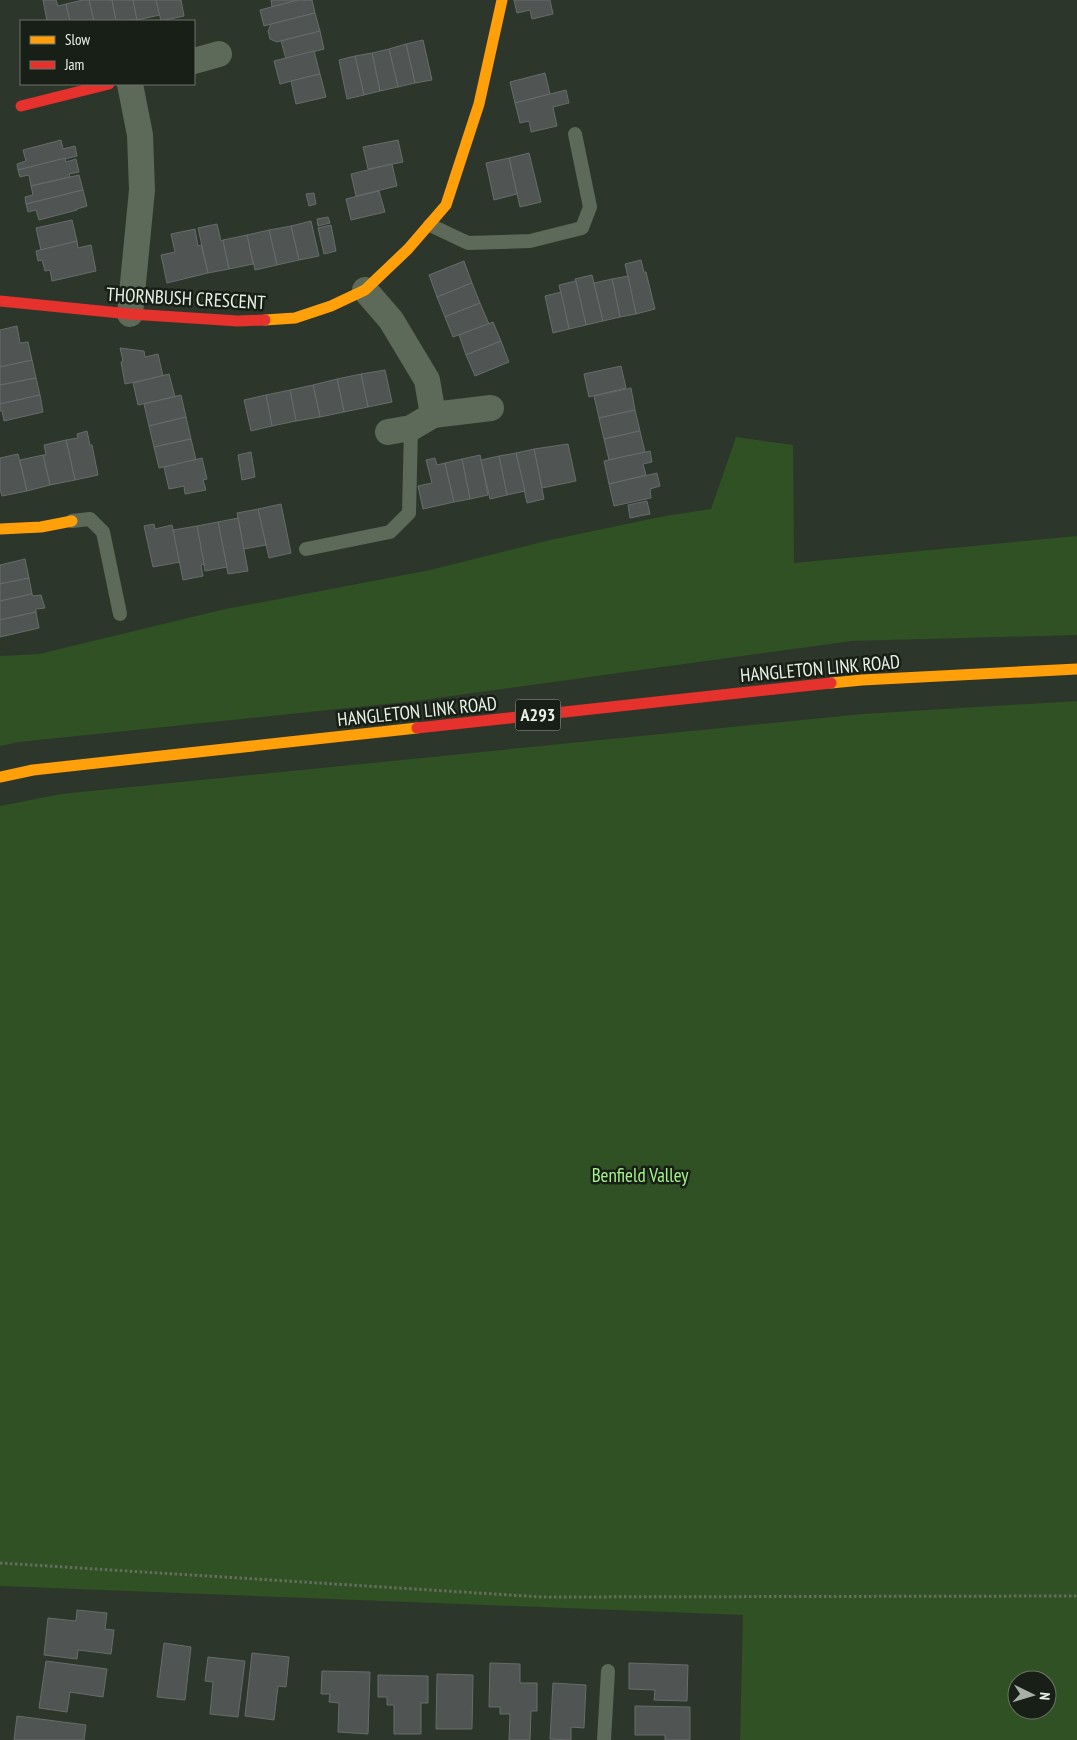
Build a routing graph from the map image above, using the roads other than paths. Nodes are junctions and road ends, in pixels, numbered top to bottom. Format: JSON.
{"nodes":[{"id":1,"x":502,"y":0,"type":"edge"},
{"id":2,"x":219,"y":54,"type":"dead end"},
{"id":3,"x":195,"y":61,"type":"edge"},
{"id":4,"x":105,"y":85,"type":"edge"},
{"id":5,"x":130,"y":85,"type":"edge"},
{"id":6,"x":21,"y":106,"type":"dead end"},
{"id":7,"x":575,"y":134,"type":"dead end"},
{"id":8,"x":430,"y":225,"type":"junction"},
{"id":9,"x":366,"y":290,"type":"junction"},
{"id":10,"x":0,"y":301,"type":"edge"},
{"id":11,"x":130,"y":314,"type":"junction"},
{"id":12,"x":491,"y":408,"type":"dead end"},
{"id":13,"x":433,"y":415,"type":"junction"},
{"id":14,"x":400,"y":430,"type":"joint"},
{"id":15,"x":72,"y":521,"type":"joint"},
{"id":16,"x":0,"y":529,"type":"edge"},
{"id":17,"x":306,"y":549,"type":"dead end"},
{"id":18,"x":120,"y":614,"type":"dead end"},
{"id":19,"x":1077,"y":669,"type":"edge"},
{"id":20,"x":0,"y":777,"type":"edge"},
{"id":21,"x":608,"y":1671,"type":"dead end"},
{"id":22,"x":604,"y":1740,"type":"edge"}],
"edges":[{"from":1,"to":8,"type":"main road","name":"THORNBUSH CRESCENT"},
{"from":2,"to":3,"type":"street"},
{"from":4,"to":6,"type":"main road"},
{"from":5,"to":11,"type":"street"},
{"from":7,"to":8,"type":"lane"},
{"from":8,"to":9,"type":"main road","name":"THORNBUSH CRESCENT"},
{"from":9,"to":11,"type":"main road","name":"THORNBUSH CRESCENT"},
{"from":9,"to":13,"type":"street"},
{"from":10,"to":11,"type":"main road","name":"THORNBUSH CRESCENT"},
{"from":12,"to":13,"type":"street"},
{"from":13,"to":14,"type":"street"},
{"from":14,"to":17,"type":"lane"},
{"from":15,"to":16,"type":"main road"},
{"from":15,"to":18,"type":"lane"},
{"from":19,"to":20,"type":"main road","name":"HANGLETON LINK ROAD","number":"A293"},
{"from":21,"to":22,"type":"lane"}]}
